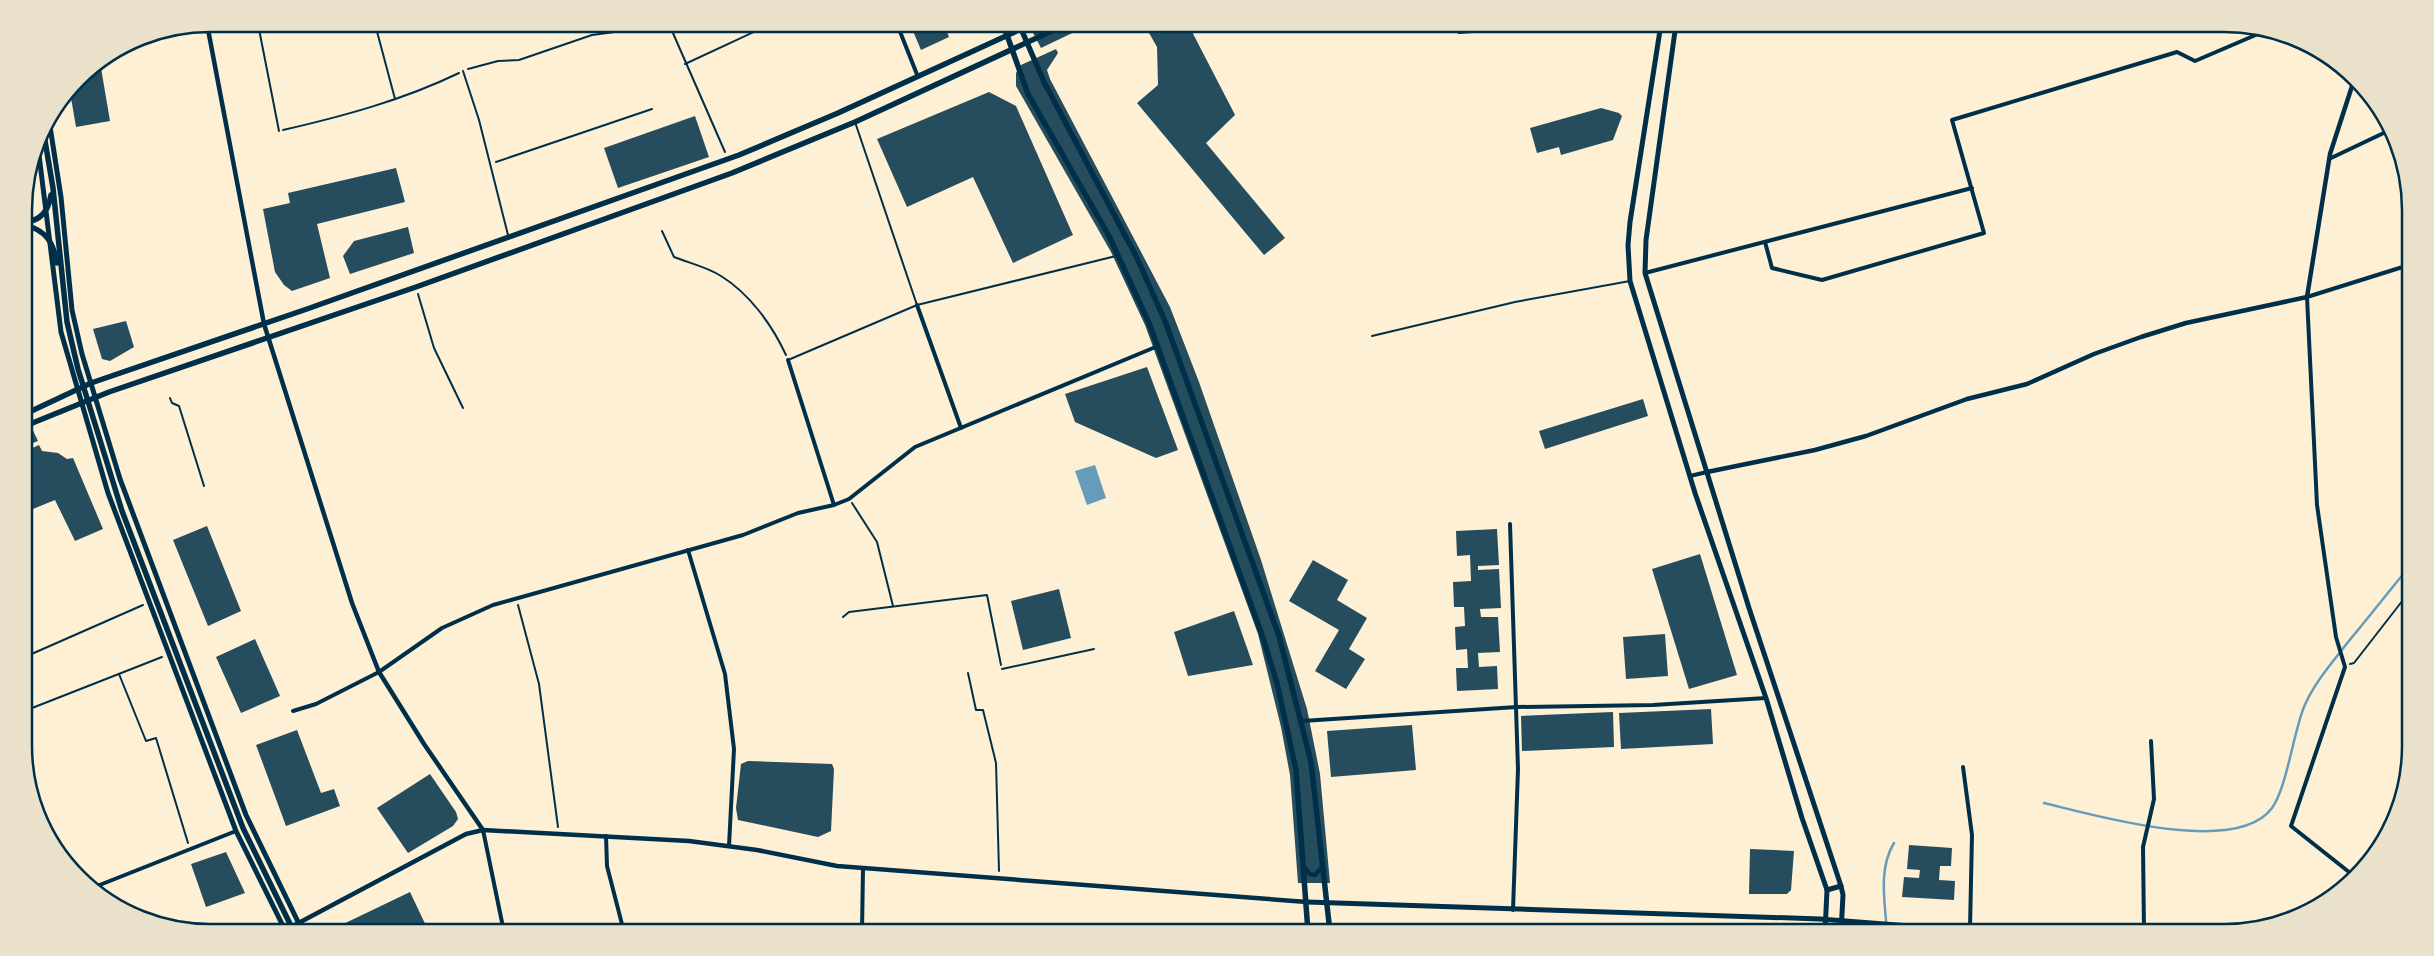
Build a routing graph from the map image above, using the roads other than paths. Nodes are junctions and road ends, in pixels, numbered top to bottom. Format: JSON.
{"nodes":[{"id":1,"x":209,"y":32,"type":"edge"},
{"id":2,"x":260,"y":32,"type":"edge"},
{"id":3,"x":900,"y":32,"type":"edge"},
{"id":4,"x":1005,"y":32,"type":"edge"},
{"id":5,"x":1011,"y":32,"type":"edge"},
{"id":6,"x":1022,"y":32,"type":"edge"},
{"id":7,"x":1049,"y":32,"type":"edge"},
{"id":8,"x":1660,"y":32,"type":"edge"},
{"id":9,"x":1675,"y":32,"type":"edge"},
{"id":10,"x":1006,"y":35,"type":"junction"},
{"id":11,"x":2254,"y":35,"type":"edge"},
{"id":12,"x":1026,"y":42,"type":"junction"},
{"id":13,"x":1011,"y":49,"type":"junction"},
{"id":14,"x":463,"y":71,"type":"road end"},
{"id":15,"x":918,"y":77,"type":"junction"},
{"id":16,"x":2352,"y":88,"type":"edge"},
{"id":17,"x":855,"y":122,"type":"junction"},
{"id":18,"x":279,"y":131,"type":"road end"},
{"id":19,"x":51,"y":132,"type":"edge"},
{"id":20,"x":2383,"y":133,"type":"edge"},
{"id":21,"x":46,"y":144,"type":"edge"},
{"id":22,"x":2329,"y":159,"type":"junction"},
{"id":23,"x":40,"y":162,"type":"edge"},
{"id":24,"x":53,"y":188,"type":"junction"},
{"id":25,"x":1972,"y":188,"type":"junction"},
{"id":26,"x":33,"y":221,"type":"edge"},
{"id":27,"x":33,"y":228,"type":"edge"},
{"id":28,"x":508,"y":238,"type":"junction"},
{"id":29,"x":1765,"y":242,"type":"junction"},
{"id":30,"x":1118,"y":256,"type":"junction"},
{"id":31,"x":2402,"y":267,"type":"edge"},
{"id":32,"x":1646,"y":273,"type":"junction"},
{"id":33,"x":1630,"y":281,"type":"junction"},
{"id":34,"x":63,"y":290,"type":"junction"},
{"id":35,"x":2307,"y":297,"type":"junction"},
{"id":36,"x":917,"y":305,"type":"junction"},
{"id":37,"x":264,"y":324,"type":"junction"},
{"id":38,"x":1372,"y":336,"type":"dead end"},
{"id":39,"x":269,"y":337,"type":"junction"},
{"id":40,"x":1158,"y":346,"type":"junction"},
{"id":41,"x":788,"y":360,"type":"joint"},
{"id":42,"x":91,"y":383,"type":"junction"},
{"id":43,"x":76,"y":390,"type":"junction"},
{"id":44,"x":95,"y":397,"type":"junction"},
{"id":45,"x":80,"y":403,"type":"junction"},
{"id":46,"x":33,"y":410,"type":"edge"},
{"id":47,"x":33,"y":423,"type":"edge"},
{"id":48,"x":961,"y":428,"type":"junction"},
{"id":49,"x":1707,"y":472,"type":"junction"},
{"id":50,"x":1690,"y":476,"type":"junction"},
{"id":51,"x":834,"y":505,"type":"junction"},
{"id":52,"x":1510,"y":524,"type":"dead end"},
{"id":53,"x":688,"y":550,"type":"junction"},
{"id":54,"x":1094,"y":648,"type":"dead end"},
{"id":55,"x":1002,"y":669,"type":"road end"},
{"id":56,"x":379,"y":672,"type":"junction"},
{"id":57,"x":1766,"y":698,"type":"junction"},
{"id":58,"x":1517,"y":706,"type":"junction"},
{"id":59,"x":293,"y":711,"type":"dead end"},
{"id":60,"x":1302,"y":721,"type":"junction"},
{"id":61,"x":2151,"y":741,"type":"dead end"},
{"id":62,"x":1963,"y":767,"type":"dead end"},
{"id":63,"x":236,"y":830,"type":"junction"},
{"id":64,"x":483,"y":830,"type":"junction"},
{"id":65,"x":606,"y":836,"type":"junction"},
{"id":66,"x":729,"y":846,"type":"junction"},
{"id":67,"x":1323,"y":865,"type":"junction"},
{"id":68,"x":1304,"y":867,"type":"junction"},
{"id":69,"x":863,"y":868,"type":"junction"},
{"id":70,"x":2348,"y":872,"type":"edge"},
{"id":71,"x":100,"y":885,"type":"edge"},
{"id":72,"x":1841,"y":886,"type":"junction"},
{"id":73,"x":1827,"y":890,"type":"junction"},
{"id":74,"x":1307,"y":902,"type":"junction"},
{"id":75,"x":1328,"y":904,"type":"junction"},
{"id":76,"x":1513,"y":910,"type":"junction"},
{"id":77,"x":1826,"y":919,"type":"junction"},
{"id":78,"x":1842,"y":921,"type":"junction"},
{"id":79,"x":298,"y":922,"type":"junction"},
{"id":80,"x":282,"y":924,"type":"edge"},
{"id":81,"x":290,"y":924,"type":"edge"},
{"id":82,"x":296,"y":924,"type":"edge"},
{"id":83,"x":502,"y":924,"type":"edge"},
{"id":84,"x":622,"y":924,"type":"edge"},
{"id":85,"x":862,"y":924,"type":"edge"},
{"id":86,"x":1308,"y":924,"type":"edge"},
{"id":87,"x":1329,"y":924,"type":"edge"},
{"id":88,"x":1826,"y":924,"type":"edge"},
{"id":89,"x":1842,"y":924,"type":"edge"},
{"id":90,"x":1879,"y":924,"type":"edge"},
{"id":91,"x":1970,"y":924,"type":"edge"},
{"id":92,"x":2144,"y":924,"type":"edge"}],
"edges":[{"from":1,"to":37,"type":"street"},
{"from":2,"to":18,"type":"lane"},
{"from":3,"to":15,"type":"street"},
{"from":4,"to":10,"type":"main road"},
{"from":5,"to":10,"type":"main road"},
{"from":6,"to":12,"type":"main road"},
{"from":7,"to":12,"type":"main road"},
{"from":8,"to":33,"type":"main road"},
{"from":9,"to":32,"type":"main road"},
{"from":10,"to":13,"type":"main road"},
{"from":10,"to":15,"type":"main road"},
{"from":11,"to":25,"type":"street"},
{"from":12,"to":13,"type":"main road"},
{"from":12,"to":60,"type":"main road"},
{"from":13,"to":17,"type":"main road"},
{"from":13,"to":30,"type":"main road"},
{"from":14,"to":28,"type":"lane"},
{"from":15,"to":28,"type":"main road"},
{"from":16,"to":22,"type":"street"},
{"from":17,"to":36,"type":"lane"},
{"from":17,"to":39,"type":"main road"},
{"from":19,"to":42,"type":"main road"},
{"from":20,"to":22,"type":"street"},
{"from":21,"to":24,"type":"main road"},
{"from":22,"to":35,"type":"street"},
{"from":23,"to":43,"type":"main road"},
{"from":24,"to":26,"type":"main road"},
{"from":24,"to":34,"type":"main road"},
{"from":25,"to":29,"type":"street"},
{"from":25,"to":29,"type":"street"},
{"from":27,"to":34,"type":"main road"},
{"from":28,"to":37,"type":"main road"},
{"from":29,"to":32,"type":"street"},
{"from":30,"to":36,"type":"lane"},
{"from":30,"to":40,"type":"main road"},
{"from":31,"to":35,"type":"street"},
{"from":32,"to":49,"type":"main road"},
{"from":33,"to":38,"type":"lane"},
{"from":33,"to":50,"type":"main road"},
{"from":34,"to":81,"type":"main road"},
{"from":35,"to":49,"type":"street"},
{"from":35,"to":70,"type":"street"},
{"from":36,"to":41,"type":"lane"},
{"from":36,"to":48,"type":"street"},
{"from":37,"to":39,"type":"street"},
{"from":37,"to":42,"type":"main road"},
{"from":39,"to":44,"type":"main road"},
{"from":39,"to":56,"type":"street"},
{"from":40,"to":48,"type":"street"},
{"from":40,"to":68,"type":"main road"},
{"from":41,"to":51,"type":"street"},
{"from":42,"to":43,"type":"main road"},
{"from":42,"to":44,"type":"main road"},
{"from":43,"to":45,"type":"main road"},
{"from":43,"to":46,"type":"main road"},
{"from":44,"to":45,"type":"main road"},
{"from":44,"to":79,"type":"main road"},
{"from":45,"to":47,"type":"main road"},
{"from":45,"to":63,"type":"main road"},
{"from":48,"to":51,"type":"street"},
{"from":49,"to":50,"type":"street"},
{"from":49,"to":72,"type":"main road"},
{"from":50,"to":57,"type":"main road"},
{"from":51,"to":53,"type":"street"},
{"from":52,"to":58,"type":"street"},
{"from":53,"to":56,"type":"street"},
{"from":53,"to":66,"type":"street"},
{"from":54,"to":55,"type":"lane"},
{"from":56,"to":59,"type":"street"},
{"from":56,"to":64,"type":"street"},
{"from":57,"to":58,"type":"street"},
{"from":57,"to":73,"type":"main road"},
{"from":58,"to":60,"type":"street"},
{"from":58,"to":76,"type":"street"},
{"from":60,"to":67,"type":"main road"},
{"from":61,"to":92,"type":"street"},
{"from":62,"to":91,"type":"street"},
{"from":63,"to":71,"type":"street"},
{"from":63,"to":80,"type":"main road"},
{"from":64,"to":65,"type":"street"},
{"from":64,"to":79,"type":"street"},
{"from":64,"to":83,"type":"street"},
{"from":65,"to":66,"type":"street"},
{"from":65,"to":84,"type":"street"},
{"from":66,"to":69,"type":"street"},
{"from":67,"to":68,"type":"street"},
{"from":67,"to":75,"type":"main road"},
{"from":68,"to":74,"type":"main road"},
{"from":69,"to":74,"type":"street"},
{"from":69,"to":85,"type":"street"},
{"from":72,"to":73,"type":"main road"},
{"from":72,"to":78,"type":"main road"},
{"from":73,"to":77,"type":"main road"},
{"from":74,"to":75,"type":"main road"},
{"from":74,"to":86,"type":"main road"},
{"from":75,"to":76,"type":"main road"},
{"from":75,"to":87,"type":"main road"},
{"from":76,"to":77,"type":"main road"},
{"from":77,"to":78,"type":"main road"},
{"from":77,"to":88,"type":"main road"},
{"from":78,"to":89,"type":"main road"},
{"from":78,"to":90,"type":"main road"},
{"from":79,"to":82,"type":"street"}]}
